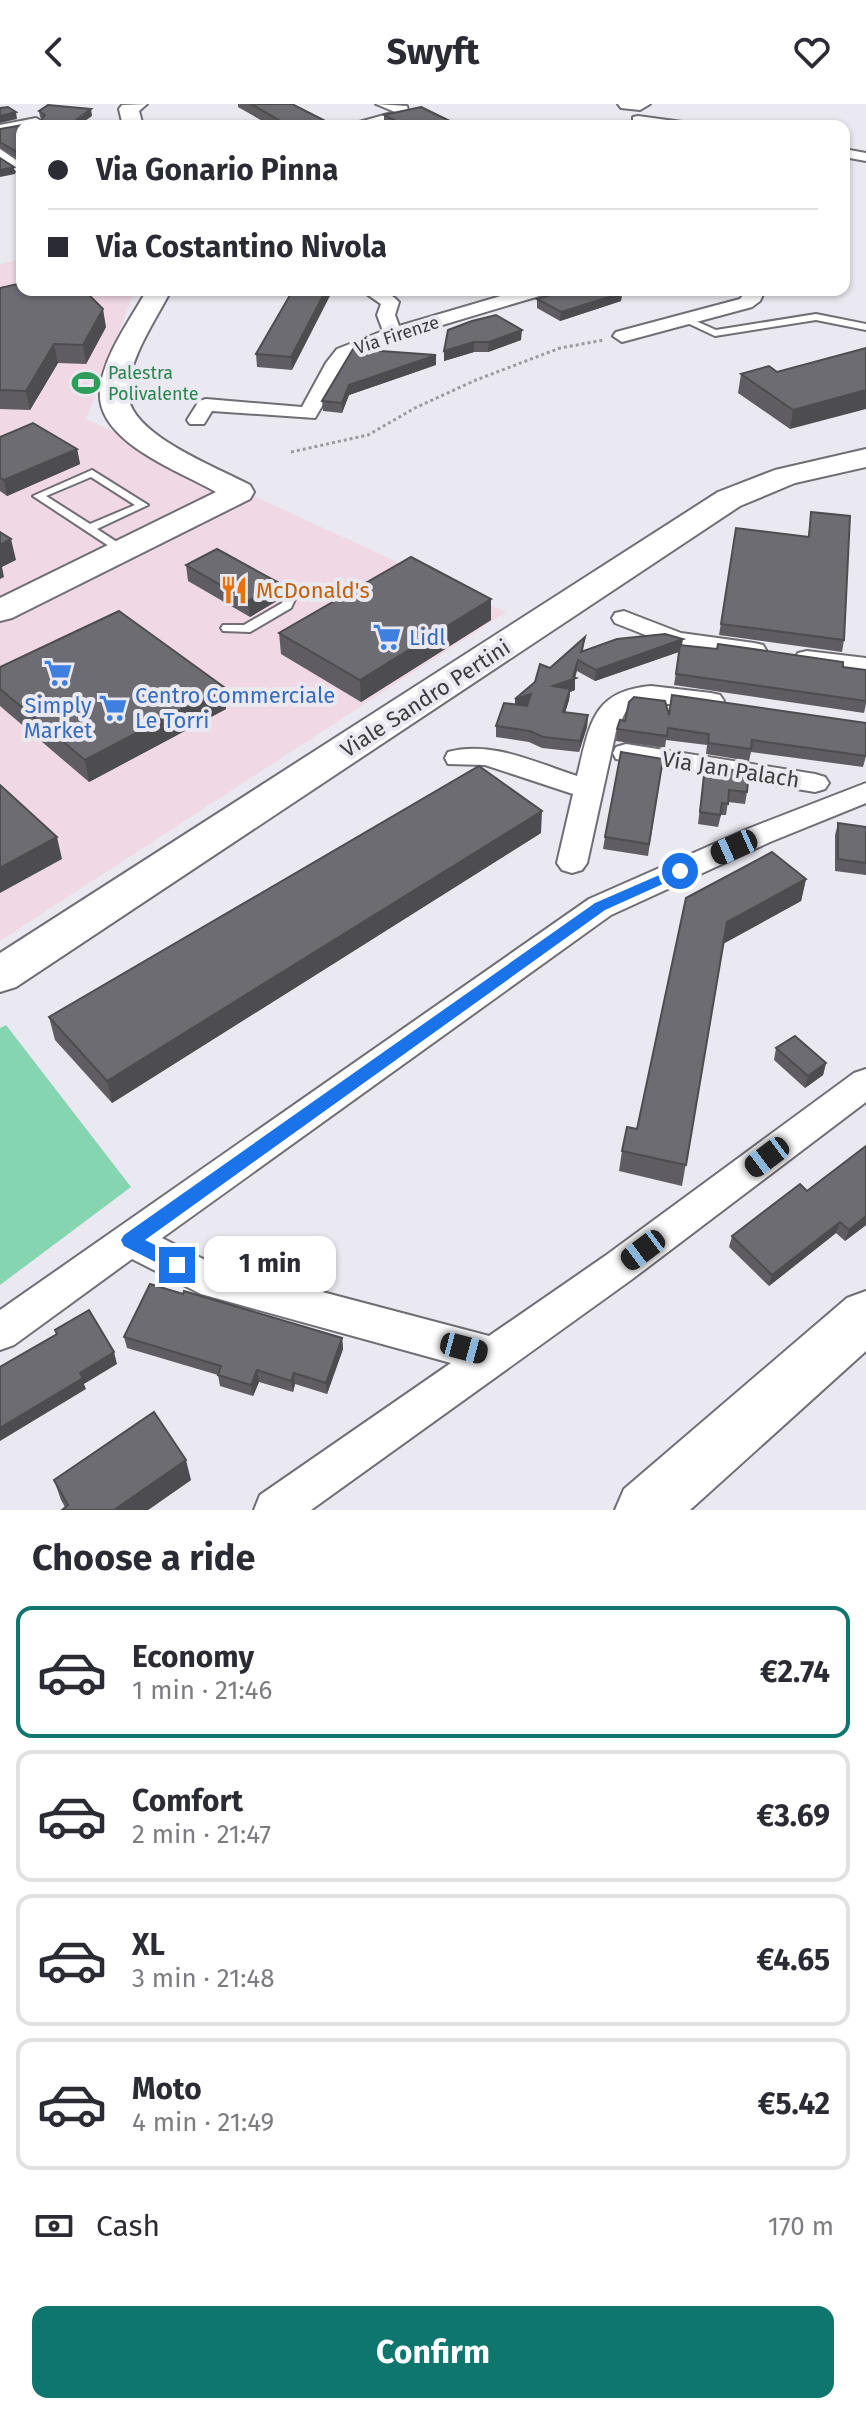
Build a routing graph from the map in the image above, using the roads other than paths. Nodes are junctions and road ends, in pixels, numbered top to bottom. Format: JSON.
{"nodes":[{"id":1,"x":137,"y":104,"type":"edge"},
{"id":2,"x":383,"y":104,"type":"edge"},
{"id":3,"x":636,"y":111,"type":"edge"},
{"id":4,"x":132,"y":120,"type":"edge"},
{"id":5,"x":379,"y":120,"type":"edge"},
{"id":6,"x":664,"y":120,"type":"edge"},
{"id":7,"x":0,"y":153,"type":"edge"},
{"id":8,"x":16,"y":173,"type":"edge"},
{"id":9,"x":156,"y":296,"type":"edge"},
{"id":10,"x":380,"y":296,"type":"edge"},
{"id":11,"x":492,"y":296,"type":"edge"},
{"id":12,"x":520,"y":296,"type":"edge"},
{"id":13,"x":751,"y":296,"type":"edge"},
{"id":14,"x":501,"y":302,"type":"junction"},
{"id":15,"x":686,"y":320,"type":"junction"},
{"id":16,"x":866,"y":327,"type":"edge"},
{"id":17,"x":393,"y":334,"type":"junction"},
{"id":18,"x":622,"y":336,"type":"road end"},
{"id":19,"x":197,"y":420,"type":"dead end"},
{"id":20,"x":866,"y":458,"type":"edge"},
{"id":21,"x":89,"y":529,"type":"junction"},
{"id":22,"x":122,"y":550,"type":"junction"},
{"id":23,"x":250,"y":574,"type":"edge"},
{"id":24,"x":0,"y":611,"type":"edge"},
{"id":25,"x":624,"y":618,"type":"dead end"},
{"id":26,"x":227,"y":628,"type":"dead end"},
{"id":27,"x":866,"y":666,"type":"edge"},
{"id":28,"x":743,"y":706,"type":"edge"},
{"id":29,"x":598,"y":749,"type":"junction"},
{"id":30,"x":458,"y":758,"type":"dead end"},
{"id":31,"x":815,"y":783,"type":"dead end"},
{"id":32,"x":588,"y":789,"type":"junction"},
{"id":33,"x":866,"y":792,"type":"edge"},
{"id":34,"x":572,"y":863,"type":"dead end"},
{"id":35,"x":0,"y":975,"type":"edge"},
{"id":36,"x":866,"y":1083,"type":"edge"},
{"id":37,"x":130,"y":1240,"type":"junction"},
{"id":38,"x":866,"y":1316,"type":"edge"},
{"id":39,"x":0,"y":1332,"type":"edge"},
{"id":40,"x":493,"y":1356,"type":"junction"},
{"id":41,"x":275,"y":1510,"type":"edge"},
{"id":42,"x":645,"y":1510,"type":"edge"}],
"edges":[{"from":1,"to":4,"type":"main road"},
{"from":2,"to":5,"type":"street"},
{"from":3,"to":6,"type":"street"},
{"from":7,"to":8,"type":"street"},
{"from":9,"to":22,"type":"main road"},
{"from":10,"to":17,"type":"street"},
{"from":11,"to":14,"type":"street"},
{"from":12,"to":14,"type":"street","name":"Via Firenze"},
{"from":13,"to":15,"type":"street"},
{"from":14,"to":17,"type":"street","name":"Via Firenze"},
{"from":15,"to":16,"type":"lane"},
{"from":15,"to":18,"type":"street"},
{"from":17,"to":19,"type":"street","name":"Via Firenze"},
{"from":20,"to":35,"type":"main road","name":"Viale Sandro Pertini"},
{"from":21,"to":21,"type":"lane"},
{"from":21,"to":22,"type":"lane"},
{"from":22,"to":24,"type":"main road"},
{"from":23,"to":26,"type":"lane"},
{"from":25,"to":27,"type":"street"},
{"from":28,"to":29,"type":"street"},
{"from":29,"to":31,"type":"street","name":"Via Jan Palach"},
{"from":29,"to":32,"type":"street"},
{"from":30,"to":32,"type":"street"},
{"from":32,"to":34,"type":"street"},
{"from":33,"to":37,"type":"street"},
{"from":36,"to":40,"type":"street"},
{"from":37,"to":39,"type":"street"},
{"from":37,"to":40,"type":"street"},
{"from":38,"to":42,"type":"main road"},
{"from":40,"to":41,"type":"street"}]}
